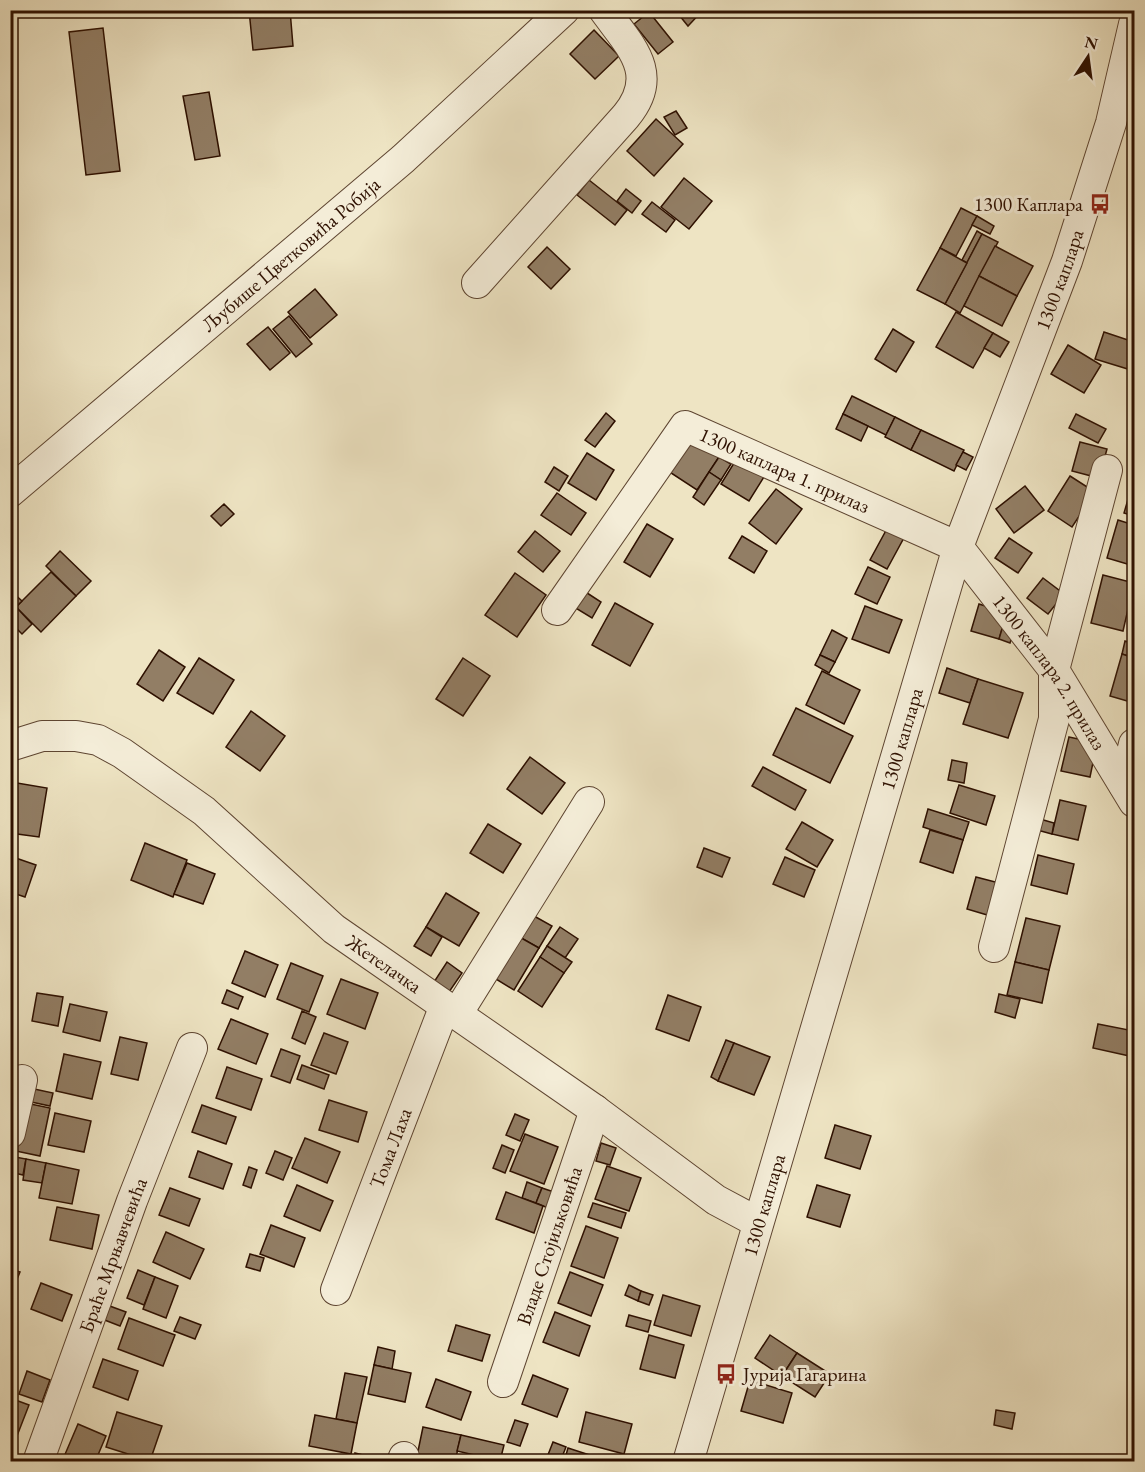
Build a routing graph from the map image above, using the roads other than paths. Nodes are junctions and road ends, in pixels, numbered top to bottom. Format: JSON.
{"nodes":[{"id":1,"x":564,"y":10,"type":"edge"},
{"id":2,"x":604,"y":10,"type":"edge"},
{"id":3,"x":1134,"y":24,"type":"edge"},
{"id":4,"x":477,"y":283,"type":"dead end"},
{"id":5,"x":1107,"y":470,"type":"dead end"},
{"id":6,"x":10,"y":492,"type":"edge"},
{"id":7,"x":958,"y":547,"type":"junction"},
{"id":8,"x":557,"y":610,"type":"dead end"},
{"id":9,"x":1054,"y":670,"type":"junction"},
{"id":10,"x":1134,"y":744,"type":"edge"},
{"id":11,"x":10,"y":746,"type":"edge"},
{"id":12,"x":1129,"y":793,"type":"edge"},
{"id":13,"x":589,"y":802,"type":"dead end"},
{"id":14,"x":994,"y":947,"type":"dead end"},
{"id":15,"x":450,"y":1011,"type":"junction"},
{"id":16,"x":192,"y":1048,"type":"dead end"},
{"id":17,"x":22,"y":1080,"type":"dead end"},
{"id":18,"x":595,"y":1110,"type":"junction"},
{"id":19,"x":10,"y":1132,"type":"edge"},
{"id":20,"x":757,"y":1222,"type":"junction"},
{"id":21,"x":336,"y":1290,"type":"dead end"},
{"id":22,"x":503,"y":1382,"type":"dead end"},
{"id":23,"x":38,"y":1461,"type":"edge"},
{"id":24,"x":688,"y":1461,"type":"edge"}],
"edges":[{"from":1,"to":6,"type":"street","name":"Љубише Цветковића Робија"},
{"from":2,"to":4,"type":"street"},
{"from":3,"to":7,"type":"street","name":"1300 каплара"},
{"from":5,"to":9,"type":"street"},
{"from":7,"to":8,"type":"street","name":"1300 каплара 1. прилаз"},
{"from":7,"to":9,"type":"street","name":"1300 каплара 2. прилаз"},
{"from":7,"to":20,"type":"street","name":"1300 каплара"},
{"from":9,"to":12,"type":"street","name":"1300 каплара 2. прилаз"},
{"from":9,"to":14,"type":"street"},
{"from":10,"to":12,"type":"street"},
{"from":11,"to":15,"type":"street","name":"Жетелачка"},
{"from":13,"to":15,"type":"street","name":"Тома Лаха"},
{"from":15,"to":18,"type":"street","name":"Жетелачка"},
{"from":15,"to":21,"type":"street","name":"Тома Лаха"},
{"from":16,"to":23,"type":"street","name":"Браће Мрњавчевића"},
{"from":17,"to":19,"type":"street"},
{"from":18,"to":20,"type":"street","name":"Жетелачка"},
{"from":18,"to":22,"type":"street","name":"Владе Стојиљковића"},
{"from":20,"to":24,"type":"street","name":"1300 каплара"}]}
